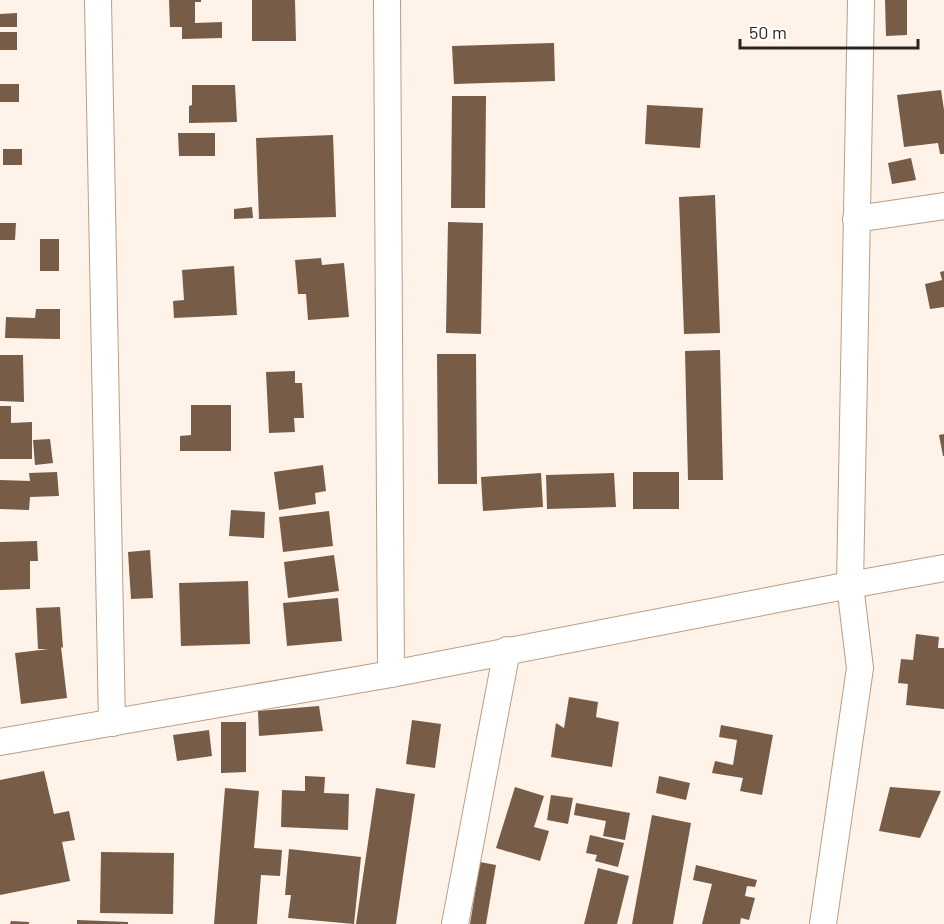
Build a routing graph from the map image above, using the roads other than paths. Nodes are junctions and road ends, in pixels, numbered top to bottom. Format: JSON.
{"nodes":[{"id":1,"x":98,"y":0,"type":"edge"},
{"id":2,"x":387,"y":0,"type":"edge"},
{"id":3,"x":861,"y":0,"type":"edge"},
{"id":4,"x":944,"y":206,"type":"edge"},
{"id":5,"x":856,"y":219,"type":"junction"},
{"id":6,"x":944,"y":568,"type":"edge"},
{"id":7,"x":850,"y":585,"type":"junction"},
{"id":8,"x":507,"y":650,"type":"junction"},
{"id":9,"x":391,"y":674,"type":"junction"},
{"id":10,"x":112,"y":723,"type":"junction"},
{"id":11,"x":0,"y":742,"type":"edge"},
{"id":12,"x":455,"y":924,"type":"edge"},
{"id":13,"x":823,"y":924,"type":"edge"}],
"edges":[{"from":1,"to":10,"type":"street"},
{"from":2,"to":9,"type":"street"},
{"from":3,"to":5,"type":"street"},
{"from":4,"to":5,"type":"street"},
{"from":5,"to":7,"type":"street"},
{"from":6,"to":7,"type":"street"},
{"from":7,"to":8,"type":"street"},
{"from":7,"to":13,"type":"street"},
{"from":8,"to":9,"type":"street"},
{"from":8,"to":12,"type":"street"},
{"from":9,"to":10,"type":"street"},
{"from":10,"to":11,"type":"street"}]}
